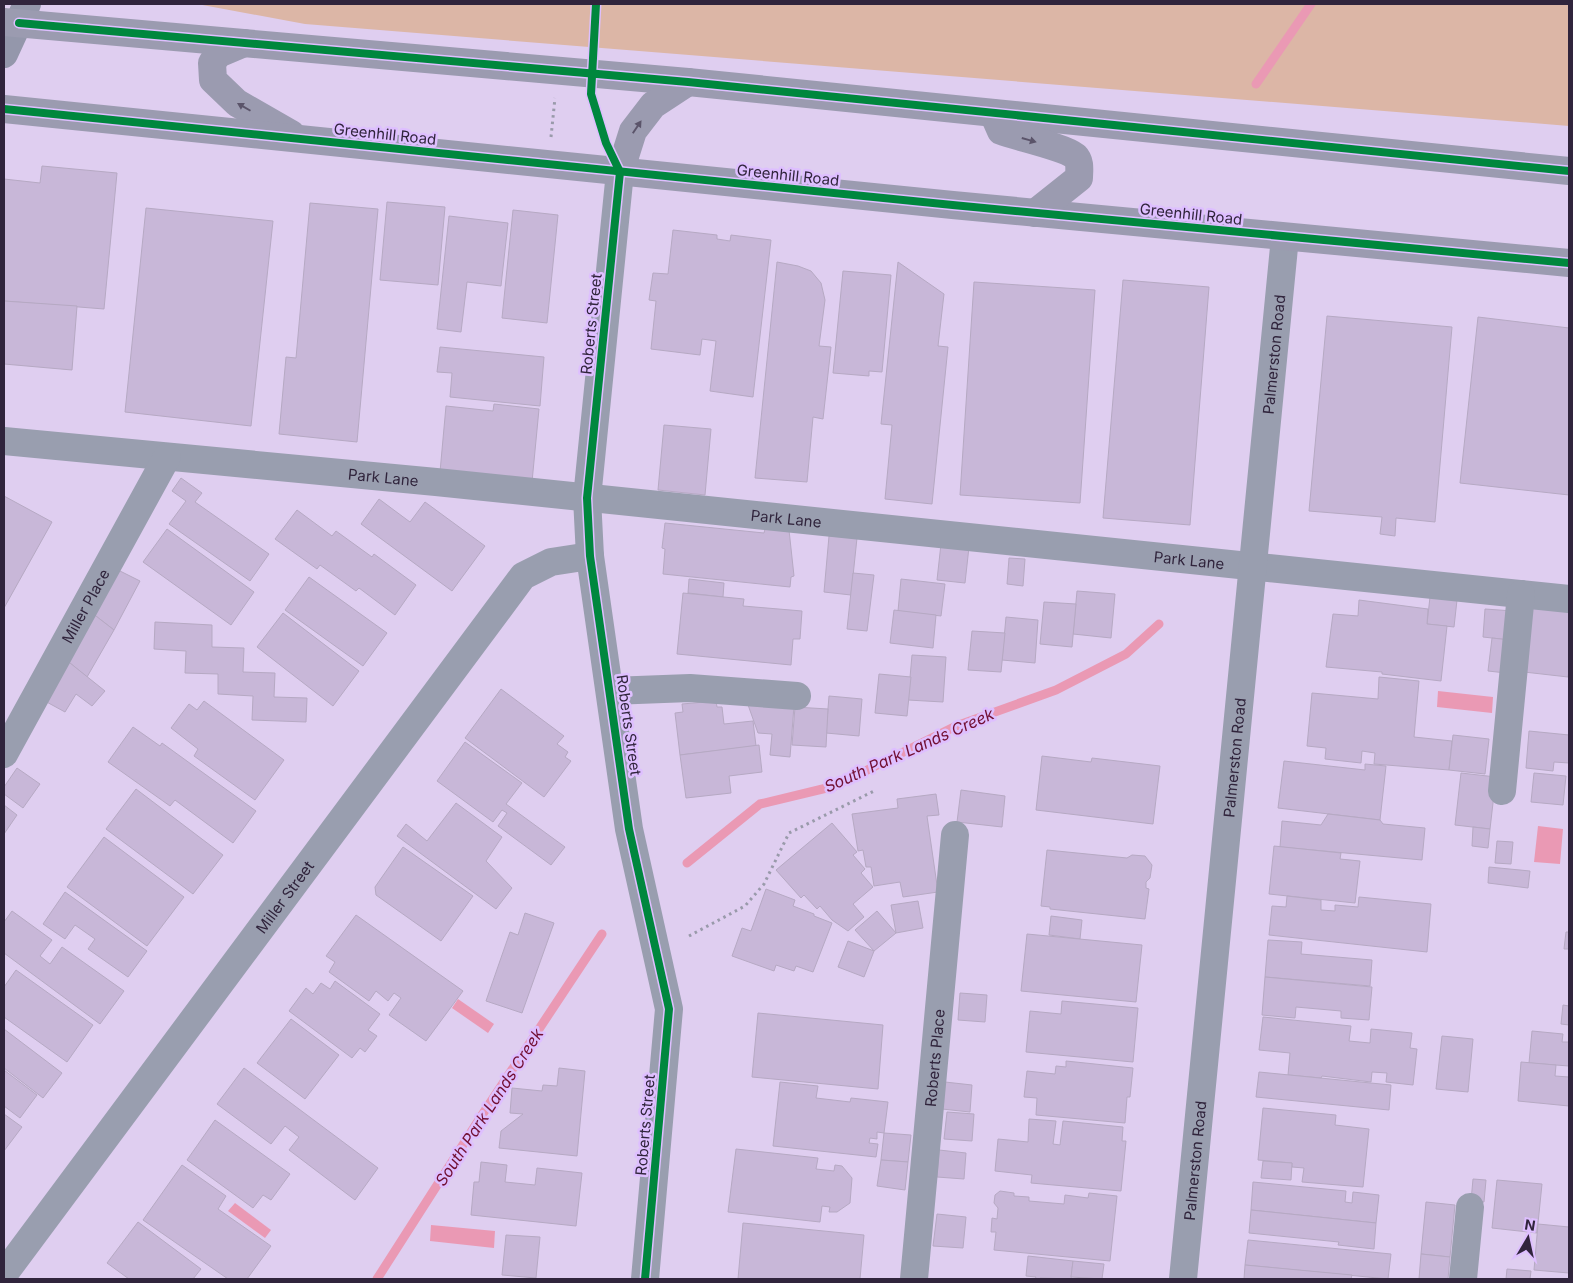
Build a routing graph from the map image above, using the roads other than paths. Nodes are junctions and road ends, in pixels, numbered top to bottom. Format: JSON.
{"nodes":[{"id":1,"x":16,"y":16,"type":"edge"},
{"id":2,"x":244,"y":43,"type":"junction"},
{"id":3,"x":4,"y":54,"type":"edge"},
{"id":4,"x":688,"y":82,"type":"junction"},
{"id":5,"x":4,"y":109,"type":"edge"},
{"id":6,"x":993,"y":113,"type":"junction"},
{"id":7,"x":301,"y":140,"type":"junction"},
{"id":8,"x":1569,"y":171,"type":"edge"},
{"id":9,"x":620,"y":172,"type":"junction"},
{"id":10,"x":1035,"y":213,"type":"junction"},
{"id":11,"x":1285,"y":237,"type":"junction"},
{"id":12,"x":1569,"y":263,"type":"edge"},
{"id":13,"x":4,"y":441,"type":"edge"},
{"id":14,"x":167,"y":457,"type":"junction"},
{"id":15,"x":587,"y":498,"type":"junction"},
{"id":16,"x":590,"y":556,"type":"junction"},
{"id":17,"x":1253,"y":566,"type":"junction"},
{"id":18,"x":1521,"y":594,"type":"junction"},
{"id":19,"x":1569,"y":599,"type":"edge"},
{"id":20,"x":611,"y":691,"type":"junction"},
{"id":21,"x":797,"y":696,"type":"dead end"},
{"id":22,"x":4,"y":754,"type":"edge"},
{"id":23,"x":1502,"y":791,"type":"dead end"},
{"id":24,"x":955,"y":835,"type":"dead end"},
{"id":25,"x":1470,"y":1207,"type":"dead end"},
{"id":26,"x":4,"y":1274,"type":"edge"},
{"id":27,"x":644,"y":1279,"type":"edge"},
{"id":28,"x":914,"y":1279,"type":"edge"},
{"id":29,"x":1183,"y":1279,"type":"edge"},
{"id":30,"x":1464,"y":1279,"type":"edge"}],
"edges":[{"from":1,"to":2,"type":"highway"},
{"from":1,"to":3,"type":"main road"},
{"from":2,"to":4,"type":"highway"},
{"from":7,"to":2,"type":"highway","one_way":true},
{"from":4,"to":6,"type":"highway"},
{"from":9,"to":4,"type":"highway","one_way":true},
{"from":5,"to":7,"type":"highway","name":"Greenhill Road"},
{"from":6,"to":8,"type":"highway"},
{"from":6,"to":10,"type":"highway","one_way":true},
{"from":7,"to":9,"type":"highway","name":"Greenhill Road"},
{"from":9,"to":10,"type":"highway","name":"Greenhill Road"},
{"from":9,"to":15,"type":"street","name":"Roberts Street"},
{"from":10,"to":11,"type":"highway","name":"Greenhill Road"},
{"from":11,"to":12,"type":"highway","name":"Greenhill Road"},
{"from":11,"to":17,"type":"street","name":"Palmerston Road"},
{"from":13,"to":14,"type":"street","name":"Park Lane"},
{"from":14,"to":15,"type":"street","name":"Park Lane"},
{"from":14,"to":22,"type":"street","name":"Miller Place"},
{"from":15,"to":16,"type":"street","name":"Roberts Street"},
{"from":15,"to":17,"type":"street","name":"Park Lane"},
{"from":16,"to":20,"type":"street","name":"Roberts Street"},
{"from":16,"to":26,"type":"street","name":"Miller Street"},
{"from":17,"to":18,"type":"street","name":"Park Lane"},
{"from":17,"to":29,"type":"street","name":"Palmerston Road"},
{"from":18,"to":19,"type":"street","name":"Park Lane"},
{"from":18,"to":23,"type":"street"},
{"from":20,"to":21,"type":"street"},
{"from":20,"to":27,"type":"street","name":"Roberts Street"},
{"from":24,"to":28,"type":"street","name":"Roberts Place"},
{"from":25,"to":30,"type":"street"}]}
